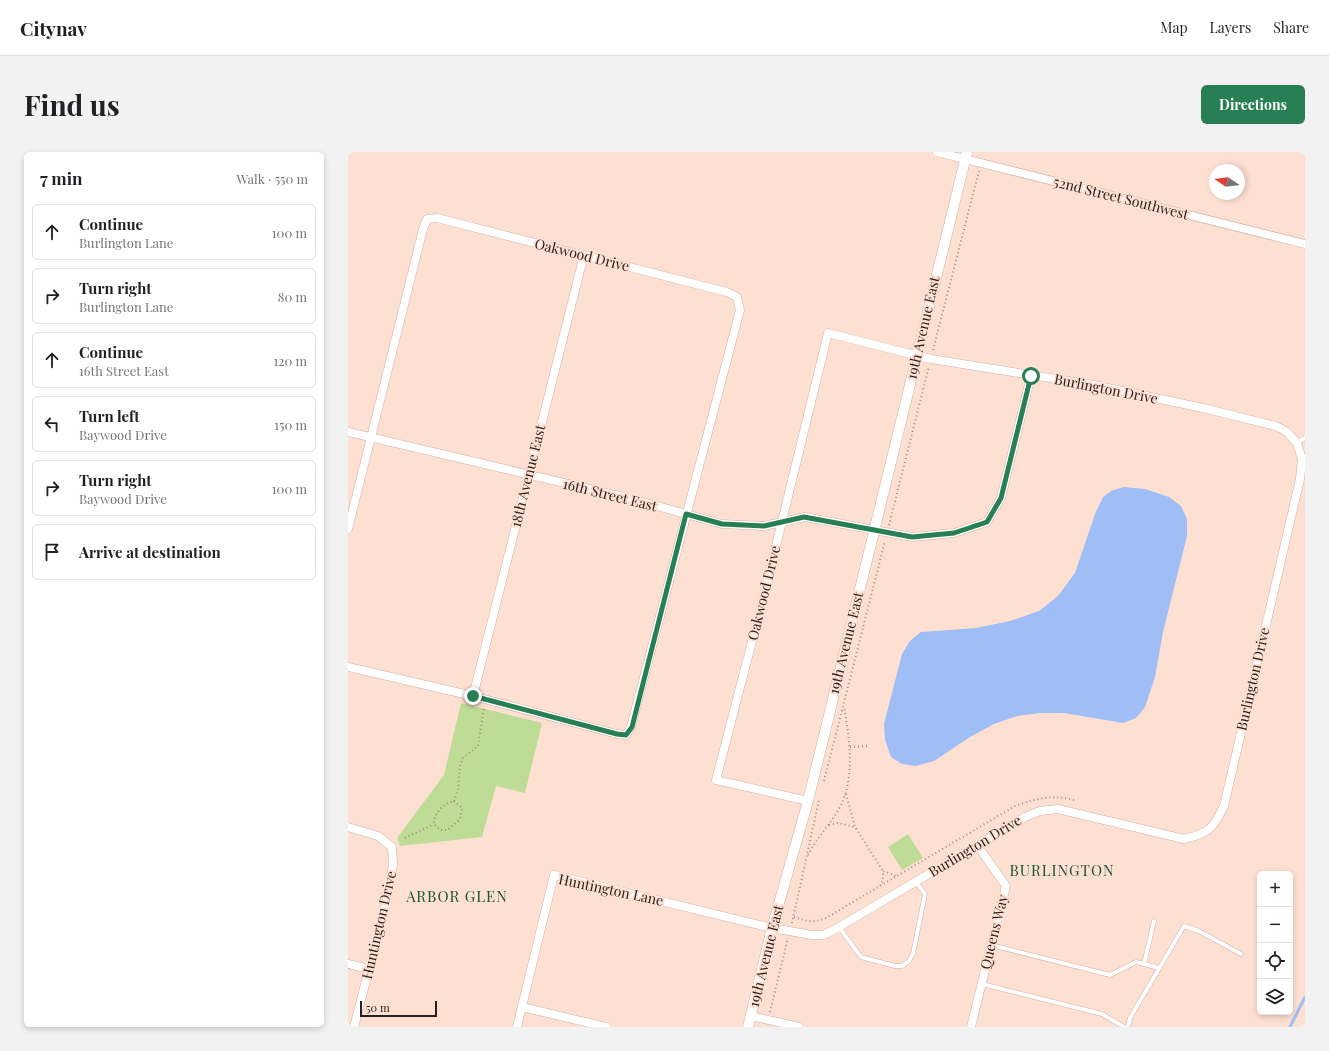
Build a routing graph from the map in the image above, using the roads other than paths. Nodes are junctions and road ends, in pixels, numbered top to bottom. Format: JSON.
{"nodes":[{"id":1,"x":937,"y":152,"type":"edge"},
{"id":2,"x":966,"y":155,"type":"edge"},
{"id":3,"x":1305,"y":244,"type":"edge"},
{"id":4,"x":584,"y":255,"type":"junction"},
{"id":5,"x":917,"y":355,"type":"junction"},
{"id":6,"x":1031,"y":376,"type":"junction"},
{"id":7,"x":348,"y":432,"type":"edge"},
{"id":8,"x":371,"y":438,"type":"junction"},
{"id":9,"x":1305,"y":438,"type":"edge"},
{"id":10,"x":1297,"y":443,"type":"junction"},
{"id":11,"x":528,"y":476,"type":"junction"},
{"id":12,"x":686,"y":514,"type":"junction"},
{"id":13,"x":782,"y":522,"type":"junction"},
{"id":14,"x":348,"y":528,"type":"edge"},
{"id":15,"x":874,"y":529,"type":"junction"},
{"id":16,"x":348,"y":667,"type":"edge"},
{"id":17,"x":473,"y":696,"type":"junction"},
{"id":18,"x":808,"y":801,"type":"junction"},
{"id":19,"x":348,"y":827,"type":"edge"},
{"id":20,"x":978,"y":845,"type":"junction"},
{"id":21,"x":916,"y":882,"type":"junction"},
{"id":22,"x":1154,"y":921,"type":"dead end"},
{"id":23,"x":839,"y":927,"type":"junction"},
{"id":24,"x":772,"y":928,"type":"junction"},
{"id":25,"x":991,"y":945,"type":"junction"},
{"id":26,"x":1241,"y":954,"type":"dead end"},
{"id":27,"x":348,"y":964,"type":"edge"},
{"id":28,"x":1144,"y":964,"type":"junction"},
{"id":29,"x":1159,"y":968,"type":"junction"},
{"id":30,"x":369,"y":969,"type":"junction"},
{"id":31,"x":981,"y":984,"type":"junction"},
{"id":32,"x":522,"y":1007,"type":"junction"},
{"id":33,"x":751,"y":1016,"type":"junction"},
{"id":34,"x":354,"y":1027,"type":"edge"},
{"id":35,"x":517,"y":1027,"type":"edge"},
{"id":36,"x":606,"y":1027,"type":"edge"},
{"id":37,"x":748,"y":1027,"type":"edge"},
{"id":38,"x":799,"y":1027,"type":"edge"},
{"id":39,"x":971,"y":1027,"type":"edge"},
{"id":40,"x":1124,"y":1027,"type":"edge"},
{"id":41,"x":1128,"y":1027,"type":"edge"}],
"edges":[{"from":1,"to":2,"type":"street","name":"52nd Street Southwest"},
{"from":2,"to":3,"type":"street","name":"52nd Street Southwest"},
{"from":2,"to":5,"type":"street","name":"19th Avenue East"},
{"from":4,"to":8,"type":"street","name":"Oakwood Drive"},
{"from":4,"to":11,"type":"street","name":"18th Avenue East"},
{"from":4,"to":12,"type":"street","name":"Oakwood Drive"},
{"from":5,"to":6,"type":"street","name":"Burlington Drive"},
{"from":5,"to":13,"type":"street","name":"Oakwood Drive"},
{"from":5,"to":15,"type":"street","name":"19th Avenue East"},
{"from":6,"to":10,"type":"street","name":"Burlington Drive"},
{"from":6,"to":15,"type":"street","name":"16th Street East"},
{"from":7,"to":8,"type":"street","name":"16th Street East"},
{"from":8,"to":11,"type":"street","name":"16th Street East"},
{"from":8,"to":14,"type":"street"},
{"from":9,"to":10,"type":"lane"},
{"from":10,"to":20,"type":"street","name":"Burlington Drive"},
{"from":11,"to":12,"type":"street","name":"16th Street East"},
{"from":11,"to":17,"type":"street","name":"18th Avenue East"},
{"from":12,"to":13,"type":"street","name":"16th Street East"},
{"from":12,"to":17,"type":"street"},
{"from":13,"to":15,"type":"street","name":"16th Street East"},
{"from":13,"to":18,"type":"street","name":"Oakwood Drive"},
{"from":15,"to":18,"type":"street","name":"19th Avenue East"},
{"from":16,"to":17,"type":"street"},
{"from":18,"to":24,"type":"street","name":"19th Avenue East"},
{"from":19,"to":30,"type":"street","name":"Huntington Drive"},
{"from":20,"to":21,"type":"street","name":"Burlington Drive"},
{"from":20,"to":25,"type":"street","name":"Queens Way"},
{"from":21,"to":23,"type":"street","name":"Burlington Drive"},
{"from":21,"to":23,"type":"lane"},
{"from":22,"to":28,"type":"lane"},
{"from":23,"to":24,"type":"street","name":"Burlington Drive"},
{"from":24,"to":32,"type":"street","name":"Huntington Lane"},
{"from":24,"to":33,"type":"street","name":"19th Avenue East"},
{"from":25,"to":28,"type":"lane"},
{"from":25,"to":31,"type":"street","name":"Queens Way"},
{"from":26,"to":29,"type":"lane"},
{"from":27,"to":30,"type":"street"},
{"from":28,"to":29,"type":"lane"},
{"from":29,"to":41,"type":"lane"},
{"from":30,"to":34,"type":"street","name":"Huntington Drive"},
{"from":31,"to":39,"type":"street","name":"Queens Way"},
{"from":31,"to":40,"type":"lane"},
{"from":32,"to":35,"type":"street","name":"Huntington Lane"},
{"from":32,"to":36,"type":"street"},
{"from":33,"to":37,"type":"street","name":"19th Avenue East"},
{"from":33,"to":38,"type":"street"}]}
